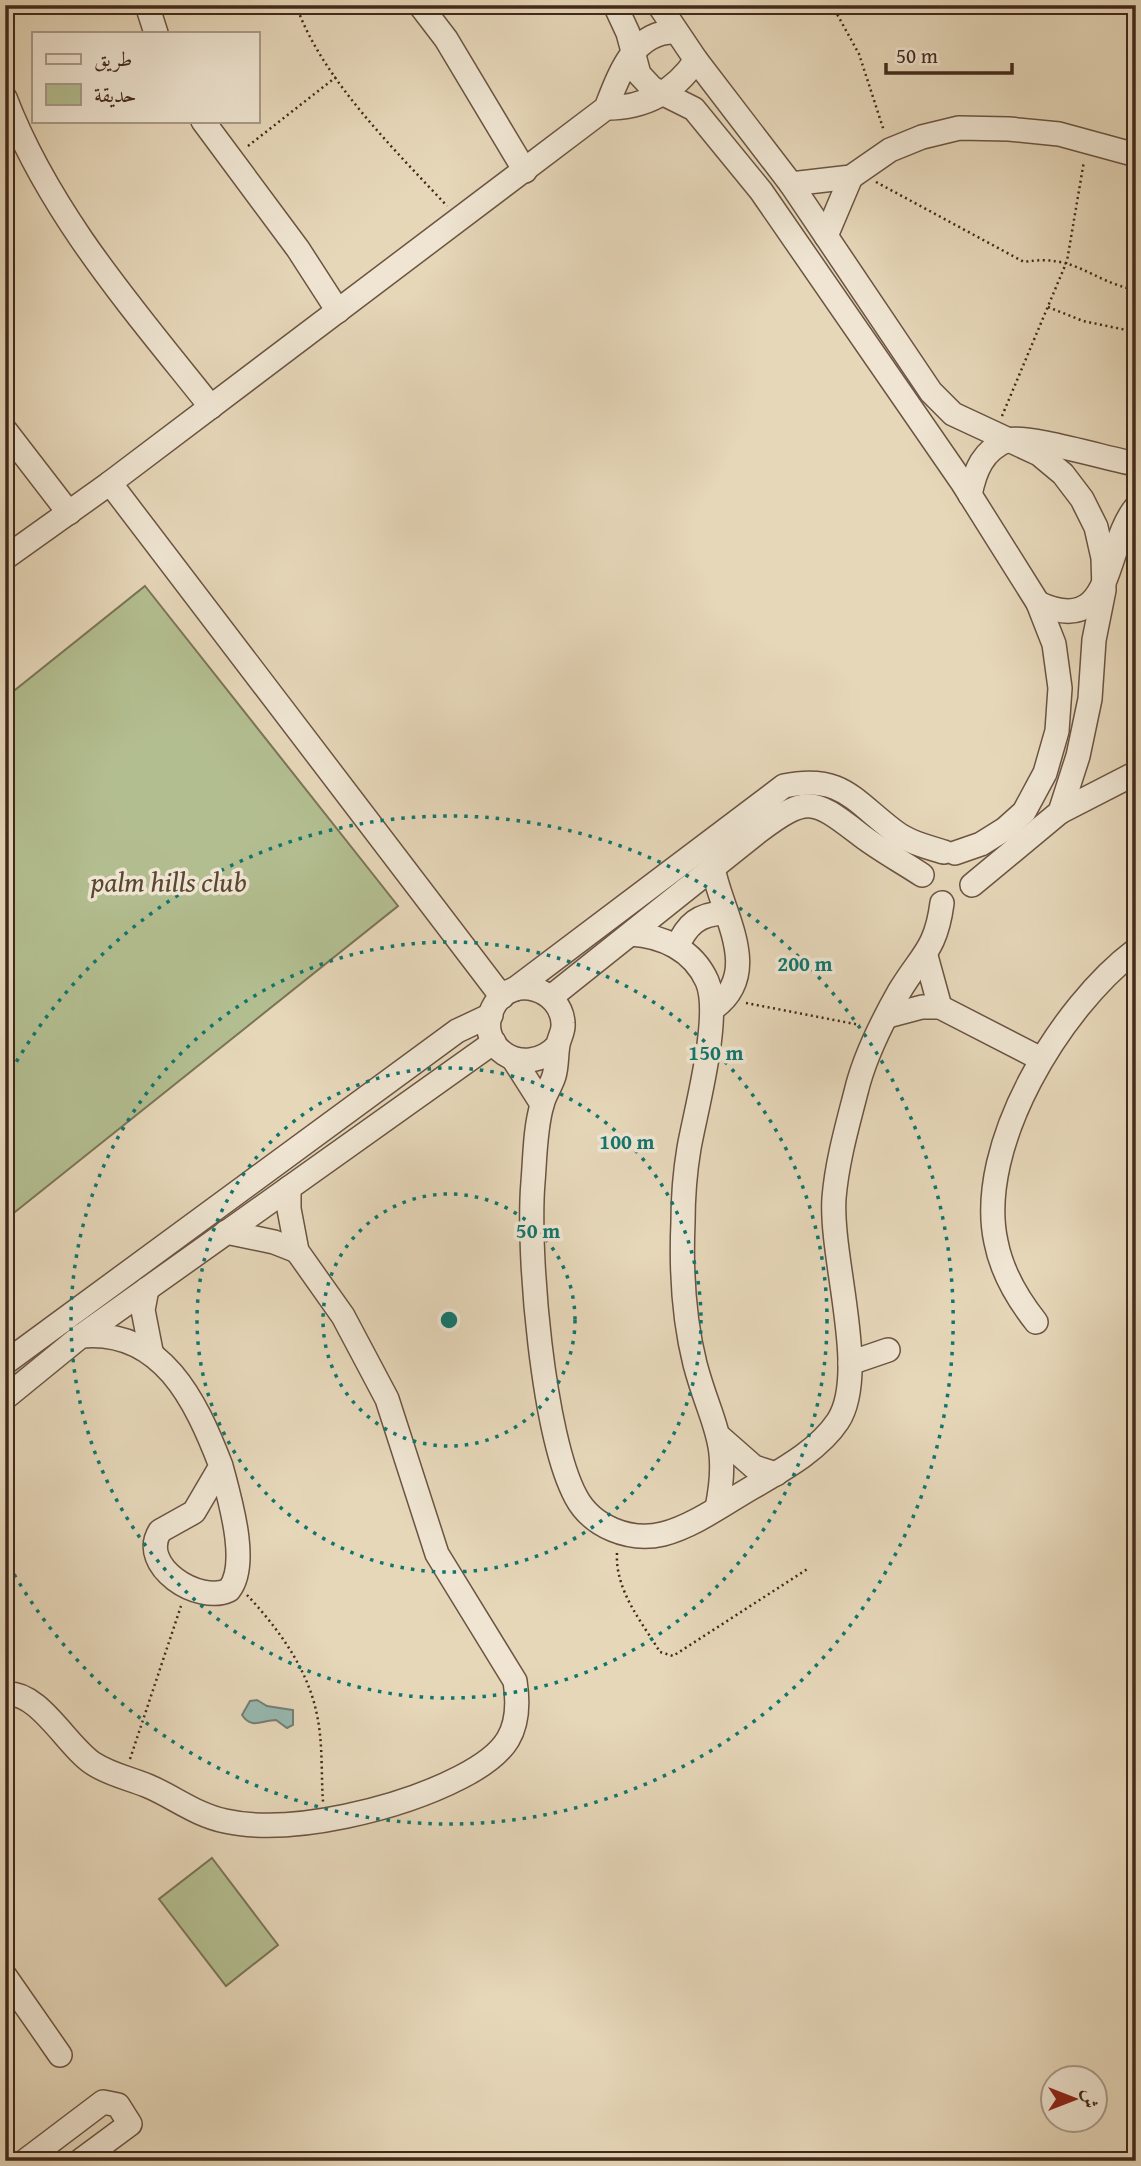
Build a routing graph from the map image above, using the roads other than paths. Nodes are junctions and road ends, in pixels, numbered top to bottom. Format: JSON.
{"nodes":[{"id":1,"x":147,"y":5,"type":"edge"},
{"id":2,"x":420,"y":5,"type":"edge"},
{"id":3,"x":615,"y":5,"type":"edge"},
{"id":4,"x":659,"y":5,"type":"edge"},
{"id":5,"x":156,"y":32,"type":"edge"},
{"id":6,"x":676,"y":32,"type":"junction"},
{"id":7,"x":634,"y":52,"type":"junction"},
{"id":8,"x":696,"y":60,"type":"junction"},
{"id":9,"x":665,"y":92,"type":"junction"},
{"id":10,"x":5,"y":98,"type":"edge"},
{"id":11,"x":606,"y":108,"type":"junction"},
{"id":12,"x":204,"y":122,"type":"edge"},
{"id":13,"x":1136,"y":155,"type":"edge"},
{"id":14,"x":525,"y":170,"type":"junction"},
{"id":15,"x":854,"y":175,"type":"junction"},
{"id":16,"x":791,"y":184,"type":"junction"},
{"id":17,"x":825,"y":236,"type":"junction"},
{"id":18,"x":338,"y":311,"type":"junction"},
{"id":19,"x":211,"y":407,"type":"junction"},
{"id":20,"x":5,"y":430,"type":"edge"},
{"id":21,"x":1003,"y":437,"type":"junction"},
{"id":22,"x":1136,"y":464,"type":"edge"},
{"id":23,"x":110,"y":483,"type":"junction"},
{"id":24,"x":970,"y":495,"type":"junction"},
{"id":25,"x":1136,"y":507,"type":"edge"},
{"id":26,"x":69,"y":513,"type":"junction"},
{"id":27,"x":5,"y":558,"type":"edge"},
{"id":28,"x":1104,"y":590,"type":"junction"},
{"id":29,"x":1038,"y":603,"type":"junction"},
{"id":30,"x":1136,"y":773,"type":"edge"},
{"id":31,"x":1060,"y":812,"type":"junction"},
{"id":32,"x":949,"y":852,"type":"junction"},
{"id":33,"x":713,"y":868,"type":"junction"},
{"id":34,"x":922,"y":875,"type":"junction"},
{"id":35,"x":972,"y":885,"type":"junction"},
{"id":36,"x":942,"y":902,"type":"junction"},
{"id":37,"x":724,"y":912,"type":"junction"},
{"id":38,"x":631,"y":934,"type":"junction"},
{"id":39,"x":677,"y":947,"type":"junction"},
{"id":40,"x":1136,"y":950,"type":"edge"},
{"id":41,"x":926,"y":956,"type":"junction"},
{"id":42,"x":551,"y":997,"type":"junction"},
{"id":43,"x":502,"y":1000,"type":"junction"},
{"id":44,"x":720,"y":1003,"type":"junction"},
{"id":45,"x":940,"y":1007,"type":"junction"},
{"id":46,"x":884,"y":1023,"type":"junction"},
{"id":47,"x":494,"y":1042,"type":"junction"},
{"id":48,"x":558,"y":1045,"type":"junction"},
{"id":49,"x":1041,"y":1059,"type":"junction"},
{"id":50,"x":514,"y":1060,"type":"junction"},
{"id":51,"x":542,"y":1104,"type":"junction"},
{"id":52,"x":289,"y":1188,"type":"junction"},
{"id":53,"x":226,"y":1233,"type":"junction"},
{"id":54,"x":297,"y":1251,"type":"junction"},
{"id":55,"x":147,"y":1289,"type":"junction"},
{"id":56,"x":1036,"y":1322,"type":"dead end"},
{"id":57,"x":81,"y":1336,"type":"junction"},
{"id":58,"x":888,"y":1350,"type":"dead end"},
{"id":59,"x":151,"y":1351,"type":"junction"},
{"id":60,"x":5,"y":1363,"type":"edge"},
{"id":61,"x":850,"y":1363,"type":"junction"},
{"id":62,"x":5,"y":1398,"type":"edge"},
{"id":63,"x":721,"y":1438,"type":"junction"},
{"id":64,"x":221,"y":1466,"type":"junction"},
{"id":65,"x":776,"y":1474,"type":"junction"},
{"id":66,"x":718,"y":1508,"type":"junction"},
{"id":67,"x":194,"y":1512,"type":"junction"},
{"id":68,"x":234,"y":1524,"type":"junction"},
{"id":69,"x":5,"y":1693,"type":"edge"},
{"id":70,"x":5,"y":1976,"type":"edge"},
{"id":71,"x":60,"y":2055,"type":"dead end"},
{"id":72,"x":25,"y":2161,"type":"edge"},
{"id":73,"x":80,"y":2161,"type":"edge"}],
"edges":[{"from":1,"to":5,"type":"street"},
{"from":2,"to":14,"type":"street"},
{"from":3,"to":7,"type":"street"},
{"from":4,"to":6,"type":"street"},
{"from":6,"to":7,"type":"street"},
{"from":6,"to":8,"type":"street"},
{"from":7,"to":9,"type":"street"},
{"from":7,"to":11,"type":"street"},
{"from":8,"to":9,"type":"street"},
{"from":8,"to":16,"type":"street"},
{"from":9,"to":11,"type":"street"},
{"from":9,"to":24,"type":"street"},
{"from":10,"to":19,"type":"street"},
{"from":11,"to":14,"type":"street"},
{"from":12,"to":18,"type":"street"},
{"from":13,"to":15,"type":"street"},
{"from":14,"to":18,"type":"street"},
{"from":15,"to":16,"type":"street"},
{"from":15,"to":17,"type":"street"},
{"from":16,"to":17,"type":"street"},
{"from":17,"to":21,"type":"street"},
{"from":18,"to":19,"type":"street"},
{"from":19,"to":23,"type":"street"},
{"from":20,"to":26,"type":"street"},
{"from":21,"to":22,"type":"street"},
{"from":21,"to":24,"type":"street"},
{"from":21,"to":28,"type":"street"},
{"from":23,"to":26,"type":"street"},
{"from":23,"to":43,"type":"street"},
{"from":24,"to":29,"type":"street"},
{"from":25,"to":28,"type":"street"},
{"from":26,"to":27,"type":"street"},
{"from":28,"to":29,"type":"street"},
{"from":28,"to":31,"type":"street"},
{"from":29,"to":32,"type":"street"},
{"from":30,"to":31,"type":"street"},
{"from":31,"to":35,"type":"street"},
{"from":32,"to":34,"type":"street"},
{"from":32,"to":35,"type":"street"},
{"from":32,"to":43,"type":"street"},
{"from":33,"to":34,"type":"street"},
{"from":33,"to":37,"type":"street"},
{"from":33,"to":38,"type":"street"},
{"from":34,"to":36,"type":"street"},
{"from":35,"to":36,"type":"street"},
{"from":36,"to":41,"type":"street"},
{"from":37,"to":39,"type":"street"},
{"from":37,"to":44,"type":"street"},
{"from":38,"to":39,"type":"street"},
{"from":38,"to":42,"type":"street"},
{"from":39,"to":44,"type":"street"},
{"from":40,"to":49,"type":"street"},
{"from":41,"to":45,"type":"street"},
{"from":41,"to":46,"type":"street"},
{"from":42,"to":43,"type":"street"},
{"from":42,"to":48,"type":"street"},
{"from":43,"to":47,"type":"street"},
{"from":43,"to":60,"type":"street"},
{"from":44,"to":63,"type":"street"},
{"from":45,"to":46,"type":"street"},
{"from":45,"to":49,"type":"street"},
{"from":46,"to":61,"type":"street"},
{"from":47,"to":50,"type":"street"},
{"from":47,"to":52,"type":"street"},
{"from":48,"to":50,"type":"street"},
{"from":48,"to":51,"type":"street"},
{"from":49,"to":56,"type":"street"},
{"from":50,"to":51,"type":"street"},
{"from":51,"to":66,"type":"street"},
{"from":52,"to":53,"type":"street"},
{"from":52,"to":54,"type":"street"},
{"from":53,"to":54,"type":"street"},
{"from":53,"to":55,"type":"street"},
{"from":54,"to":69,"type":"street"},
{"from":55,"to":57,"type":"street"},
{"from":55,"to":59,"type":"street"},
{"from":57,"to":59,"type":"street"},
{"from":57,"to":62,"type":"street"},
{"from":58,"to":61,"type":"street"},
{"from":59,"to":64,"type":"street"},
{"from":61,"to":65,"type":"street"},
{"from":63,"to":65,"type":"street"},
{"from":63,"to":66,"type":"street"},
{"from":64,"to":67,"type":"street"},
{"from":64,"to":68,"type":"street"},
{"from":65,"to":66,"type":"street"},
{"from":67,"to":68,"type":"street"},
{"from":67,"to":68,"type":"street"},
{"from":70,"to":71,"type":"street"},
{"from":72,"to":73,"type":"street"}]}
